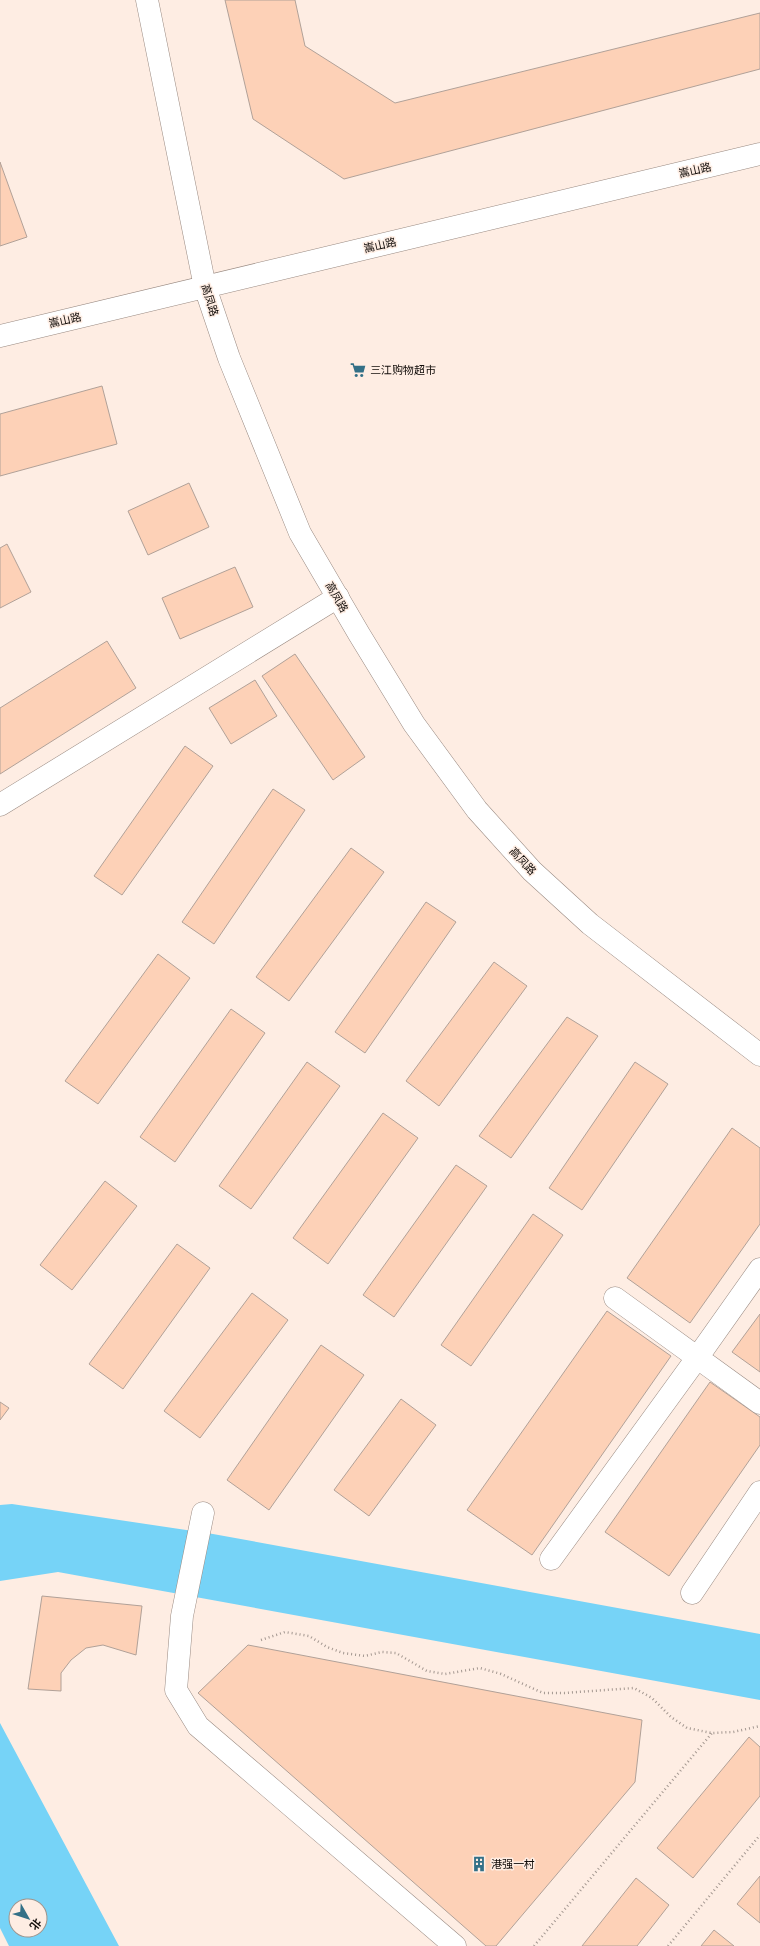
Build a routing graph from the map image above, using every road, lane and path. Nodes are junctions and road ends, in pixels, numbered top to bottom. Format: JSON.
{"nodes":[{"id":1,"x":147,"y":0,"type":"edge"},
{"id":2,"x":760,"y":154,"type":"edge"},
{"id":3,"x":205,"y":287,"type":"junction"},
{"id":4,"x":0,"y":336,"type":"edge"},
{"id":5,"x":338,"y":598,"type":"junction"},
{"id":6,"x":0,"y":805,"type":"edge"},
{"id":7,"x":760,"y":1055,"type":"edge"},
{"id":8,"x":760,"y":1269,"type":"edge"},
{"id":9,"x":615,"y":1298,"type":"dead end"},
{"id":10,"x":698,"y":1358,"type":"junction"},
{"id":11,"x":760,"y":1403,"type":"edge"},
{"id":12,"x":760,"y":1492,"type":"edge"},
{"id":13,"x":203,"y":1513,"type":"dead end"},
{"id":14,"x":551,"y":1559,"type":"dead end"},
{"id":15,"x":692,"y":1593,"type":"dead end"},
{"id":16,"x":261,"y":1640,"type":"dead end"},
{"id":17,"x":760,"y":1726,"type":"edge"},
{"id":18,"x":712,"y":1733,"type":"junction"},
{"id":19,"x":760,"y":1835,"type":"edge"},
{"id":20,"x":455,"y":1946,"type":"edge"},
{"id":21,"x":534,"y":1946,"type":"edge"},
{"id":22,"x":668,"y":1946,"type":"edge"}],
"edges":[{"from":1,"to":3,"type":"street","name":"高凤路"},
{"from":2,"to":3,"type":"street","name":"嵩山路"},
{"from":3,"to":4,"type":"street","name":"嵩山路"},
{"from":3,"to":5,"type":"street","name":"高凤路"},
{"from":5,"to":6,"type":"street"},
{"from":5,"to":7,"type":"street","name":"高凤路"},
{"from":8,"to":10,"type":"street"},
{"from":9,"to":10,"type":"street"},
{"from":10,"to":11,"type":"street"},
{"from":10,"to":14,"type":"street"},
{"from":12,"to":15,"type":"street"},
{"from":13,"to":20,"type":"street"},
{"from":16,"to":18,"type":"path"},
{"from":17,"to":18,"type":"path"},
{"from":18,"to":21,"type":"path"},
{"from":19,"to":22,"type":"path"}]}
